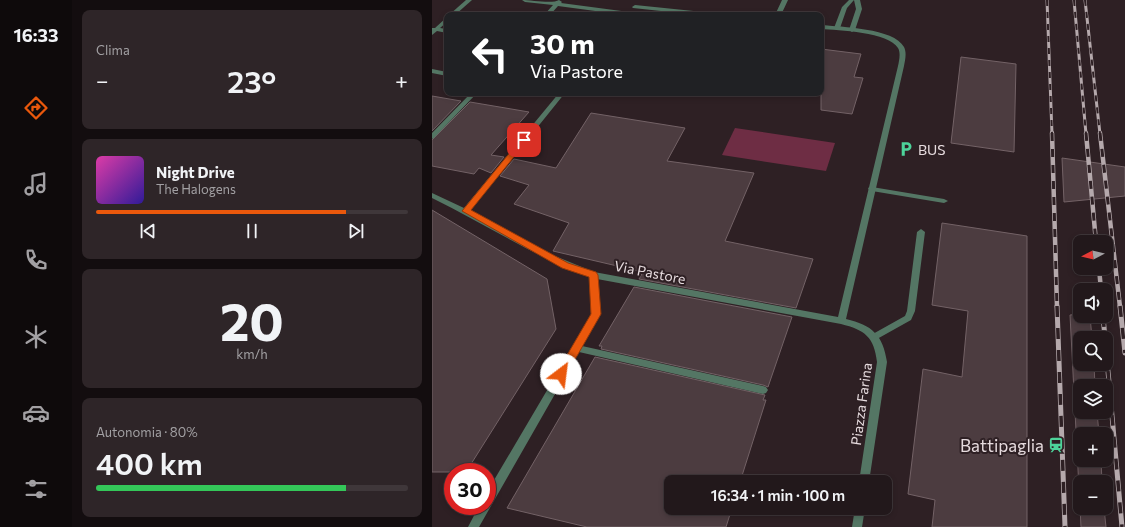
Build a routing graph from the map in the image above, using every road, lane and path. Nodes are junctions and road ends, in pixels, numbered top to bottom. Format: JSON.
{"nodes":[{"id":1,"x":469,"y":0,"type":"edge"},
{"id":2,"x":525,"y":0,"type":"edge"},
{"id":3,"x":641,"y":0,"type":"edge"},
{"id":4,"x":785,"y":0,"type":"edge"},
{"id":5,"x":852,"y":0,"type":"edge"},
{"id":6,"x":857,"y":0,"type":"edge"},
{"id":7,"x":559,"y":2,"type":"edge"},
{"id":8,"x":635,"y":7,"type":"junction"},
{"id":9,"x":455,"y":12,"type":"edge"},
{"id":10,"x":550,"y":12,"type":"edge"},
{"id":11,"x":617,"y":12,"type":"edge"},
{"id":12,"x":631,"y":12,"type":"edge"},
{"id":13,"x":684,"y":12,"type":"edge"},
{"id":14,"x":779,"y":12,"type":"edge"},
{"id":15,"x":444,"y":22,"type":"edge"},
{"id":16,"x":824,"y":27,"type":"edge"},
{"id":17,"x":837,"y":28,"type":"junction"},
{"id":18,"x":433,"y":30,"type":"edge"},
{"id":19,"x":852,"y":30,"type":"junction"},
{"id":20,"x":444,"y":31,"type":"edge"},
{"id":21,"x":432,"y":71,"type":"edge"},
{"id":22,"x":444,"y":73,"type":"edge"},
{"id":23,"x":471,"y":96,"type":"edge"},
{"id":24,"x":560,"y":96,"type":"edge"},
{"id":25,"x":432,"y":137,"type":"edge"},
{"id":26,"x":872,"y":189,"type":"junction"},
{"id":27,"x":432,"y":195,"type":"edge"},
{"id":28,"x":944,"y":201,"type":"dead end"},
{"id":29,"x":466,"y":211,"type":"junction"},
{"id":30,"x":921,"y":232,"type":"dead end"},
{"id":31,"x":593,"y":275,"type":"junction"},
{"id":32,"x":841,"y":321,"type":"junction"},
{"id":33,"x":874,"y":337,"type":"junction"},
{"id":34,"x":576,"y":348,"type":"junction"},
{"id":35,"x":762,"y":390,"type":"dead end"},
{"id":36,"x":865,"y":475,"type":"edge"},
{"id":37,"x":496,"y":486,"type":"edge"},
{"id":38,"x":480,"y":515,"type":"edge"},
{"id":39,"x":859,"y":515,"type":"edge"},
{"id":40,"x":474,"y":527,"type":"edge"},
{"id":41,"x":857,"y":527,"type":"edge"}],
"edges":[{"from":1,"to":9,"type":"street"},
{"from":2,"to":7,"type":"street"},
{"from":3,"to":8,"type":"street"},
{"from":4,"to":14,"type":"street"},
{"from":5,"to":17,"type":"street"},
{"from":6,"to":19,"type":"street"},
{"from":7,"to":10,"type":"street"},
{"from":7,"to":11,"type":"street"},
{"from":8,"to":12,"type":"street"},
{"from":8,"to":13,"type":"street"},
{"from":15,"to":18,"type":"street"},
{"from":16,"to":17,"type":"street"},
{"from":17,"to":19,"type":"street"},
{"from":18,"to":20,"type":"street"},
{"from":19,"to":26,"type":"street"},
{"from":21,"to":22,"type":"street"},
{"from":23,"to":25,"type":"street"},
{"from":24,"to":29,"type":"street"},
{"from":26,"to":28,"type":"street"},
{"from":26,"to":32,"type":"street"},
{"from":27,"to":29,"type":"street","name":"Via Pastore"},
{"from":29,"to":31,"type":"street","name":"Via Pastore"},
{"from":30,"to":33,"type":"street"},
{"from":31,"to":32,"type":"street","name":"Via Pastore"},
{"from":31,"to":34,"type":"street"},
{"from":32,"to":33,"type":"street","name":"Via Pastore"},
{"from":33,"to":36,"type":"street","name":"Piazza Farina"},
{"from":34,"to":35,"type":"street"},
{"from":34,"to":37,"type":"street"},
{"from":38,"to":40,"type":"street"},
{"from":39,"to":41,"type":"street"}]}
